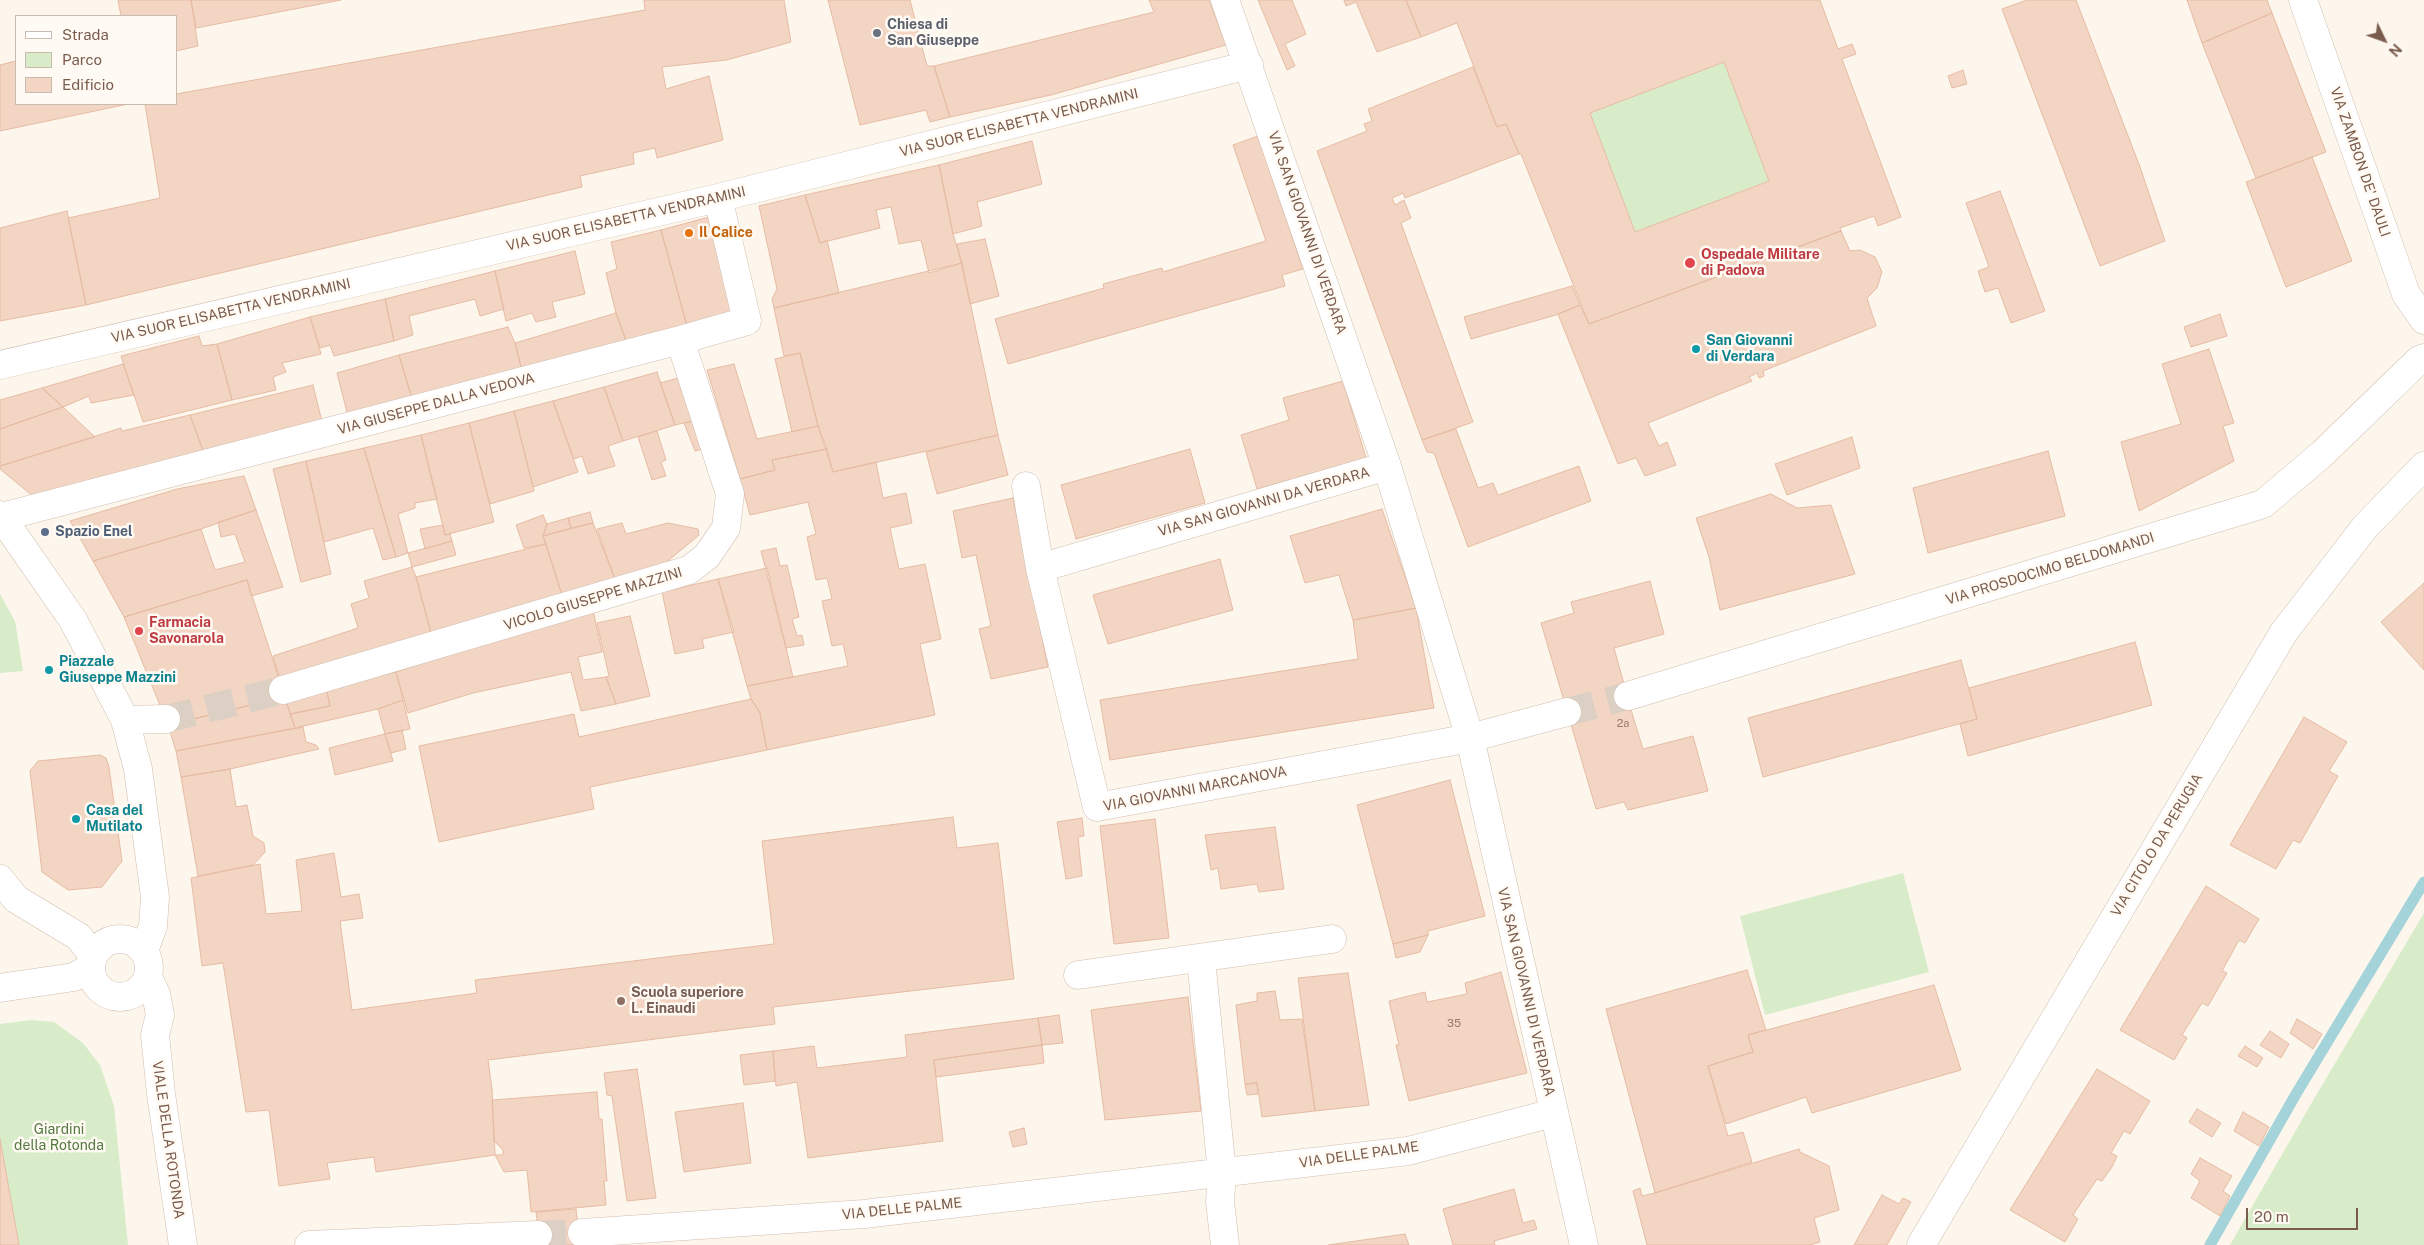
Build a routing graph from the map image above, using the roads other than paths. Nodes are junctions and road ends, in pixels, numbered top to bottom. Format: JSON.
{"nodes":[{"id":1,"x":1226,"y":0,"type":"edge"},
{"id":2,"x":2303,"y":0,"type":"edge"},
{"id":3,"x":1249,"y":64,"type":"junction"},
{"id":4,"x":718,"y":198,"type":"junction"},
{"id":5,"x":2424,"y":320,"type":"edge"},
{"id":6,"x":680,"y":340,"type":"junction"},
{"id":7,"x":2424,"y":358,"type":"edge"},
{"id":8,"x":0,"y":365,"type":"edge"},
{"id":9,"x":1387,"y":466,"type":"junction"},
{"id":10,"x":2424,"y":466,"type":"edge"},
{"id":11,"x":1026,"y":486,"type":"dead end"},
{"id":12,"x":1,"y":516,"type":"edge"},
{"id":13,"x":1040,"y":568,"type":"junction"},
{"id":14,"x":283,"y":690,"type":"tunnel mouth"},
{"id":15,"x":1628,"y":696,"type":"tunnel mouth"},
{"id":16,"x":1567,"y":712,"type":"tunnel mouth"},
{"id":17,"x":166,"y":719,"type":"tunnel mouth"},
{"id":18,"x":125,"y":720,"type":"junction"},
{"id":19,"x":1470,"y":738,"type":"junction"},
{"id":20,"x":0,"y":879,"type":"edge"},
{"id":21,"x":155,"y":897,"type":"junction"},
{"id":22,"x":117,"y":939,"type":"junction"},
{"id":23,"x":1332,"y":939,"type":"dead end"},
{"id":24,"x":1201,"y":959,"type":"junction"},
{"id":25,"x":92,"y":962,"type":"junction"},
{"id":26,"x":146,"y":964,"type":"junction"},
{"id":27,"x":1078,"y":975,"type":"dead end"},
{"id":28,"x":0,"y":988,"type":"edge"},
{"id":29,"x":117,"y":997,"type":"junction"},
{"id":30,"x":155,"y":1035,"type":"junction"},
{"id":31,"x":1553,"y":1113,"type":"junction"},
{"id":32,"x":1222,"y":1173,"type":"junction"},
{"id":33,"x":582,"y":1233,"type":"tunnel mouth"},
{"id":34,"x":538,"y":1235,"type":"tunnel mouth"},
{"id":35,"x":183,"y":1245,"type":"edge"},
{"id":36,"x":309,"y":1245,"type":"edge"},
{"id":37,"x":1226,"y":1245,"type":"edge"},
{"id":38,"x":1584,"y":1245,"type":"edge"},
{"id":39,"x":1921,"y":1245,"type":"edge"}],
"edges":[{"from":1,"to":3,"type":"street","name":"VIA SAN GIOVANNI DI VERDARA"},
{"from":2,"to":5,"type":"street","name":"VIA ZAMBON DE' DAULI"},
{"from":3,"to":4,"type":"street","name":"VIA SUOR ELISABETTA VENDRAMINI"},
{"from":3,"to":9,"type":"street","name":"VIA SAN GIOVANNI DI VERDARA"},
{"from":4,"to":6,"type":"street","name":"VIA GIUSEPPE DALLA VEDOVA"},
{"from":4,"to":8,"type":"street","name":"VIA SUOR ELISABETTA VENDRAMINI"},
{"from":6,"to":12,"type":"street","name":"VIA GIUSEPPE DALLA VEDOVA"},
{"from":6,"to":14,"type":"street","name":"VICOLO GIUSEPPE MAZZINI"},
{"from":7,"to":15,"type":"street","name":"VIA PROSDOCIMO BELDOMANDI"},
{"from":9,"to":13,"type":"street","name":"VIA SAN GIOVANNI DA VERDARA"},
{"from":9,"to":19,"type":"street","name":"VIA SAN GIOVANNI DA VERDARA"},
{"from":10,"to":39,"type":"street","name":"VIA CITOLO DA PERUGIA"},
{"from":11,"to":13,"type":"street","name":"VIA GIOVANNI MARCANOVA"},
{"from":12,"to":18,"type":"street"},
{"from":13,"to":19,"type":"street","name":"VIA GIOVANNI MARCANOVA"},
{"from":16,"to":19,"type":"street"},
{"from":17,"to":18,"type":"street"},
{"from":18,"to":21,"type":"street"},
{"from":19,"to":31,"type":"street","name":"VIA SAN GIOVANNI DI VERDARA"},
{"from":20,"to":25,"type":"street"},
{"from":21,"to":22,"type":"street"},
{"from":21,"to":26,"type":"street"},
{"from":22,"to":25,"type":"street"},
{"from":22,"to":26,"type":"street"},
{"from":23,"to":24,"type":"street"},
{"from":24,"to":27,"type":"street"},
{"from":24,"to":32,"type":"street"},
{"from":25,"to":28,"type":"street"},
{"from":25,"to":29,"type":"street"},
{"from":26,"to":29,"type":"street"},
{"from":26,"to":30,"type":"street","name":"VIALE DELLA ROTONDA"},
{"from":29,"to":30,"type":"street"},
{"from":30,"to":35,"type":"street","name":"VIALE DELLA ROTONDA"},
{"from":31,"to":32,"type":"street","name":"VIA DELLE PALME"},
{"from":31,"to":38,"type":"street","name":"VIA SAN GIOVANNI DI VERDARA"},
{"from":32,"to":33,"type":"street","name":"VIA DELLE PALME"},
{"from":32,"to":37,"type":"street"},
{"from":34,"to":36,"type":"street"}]}
